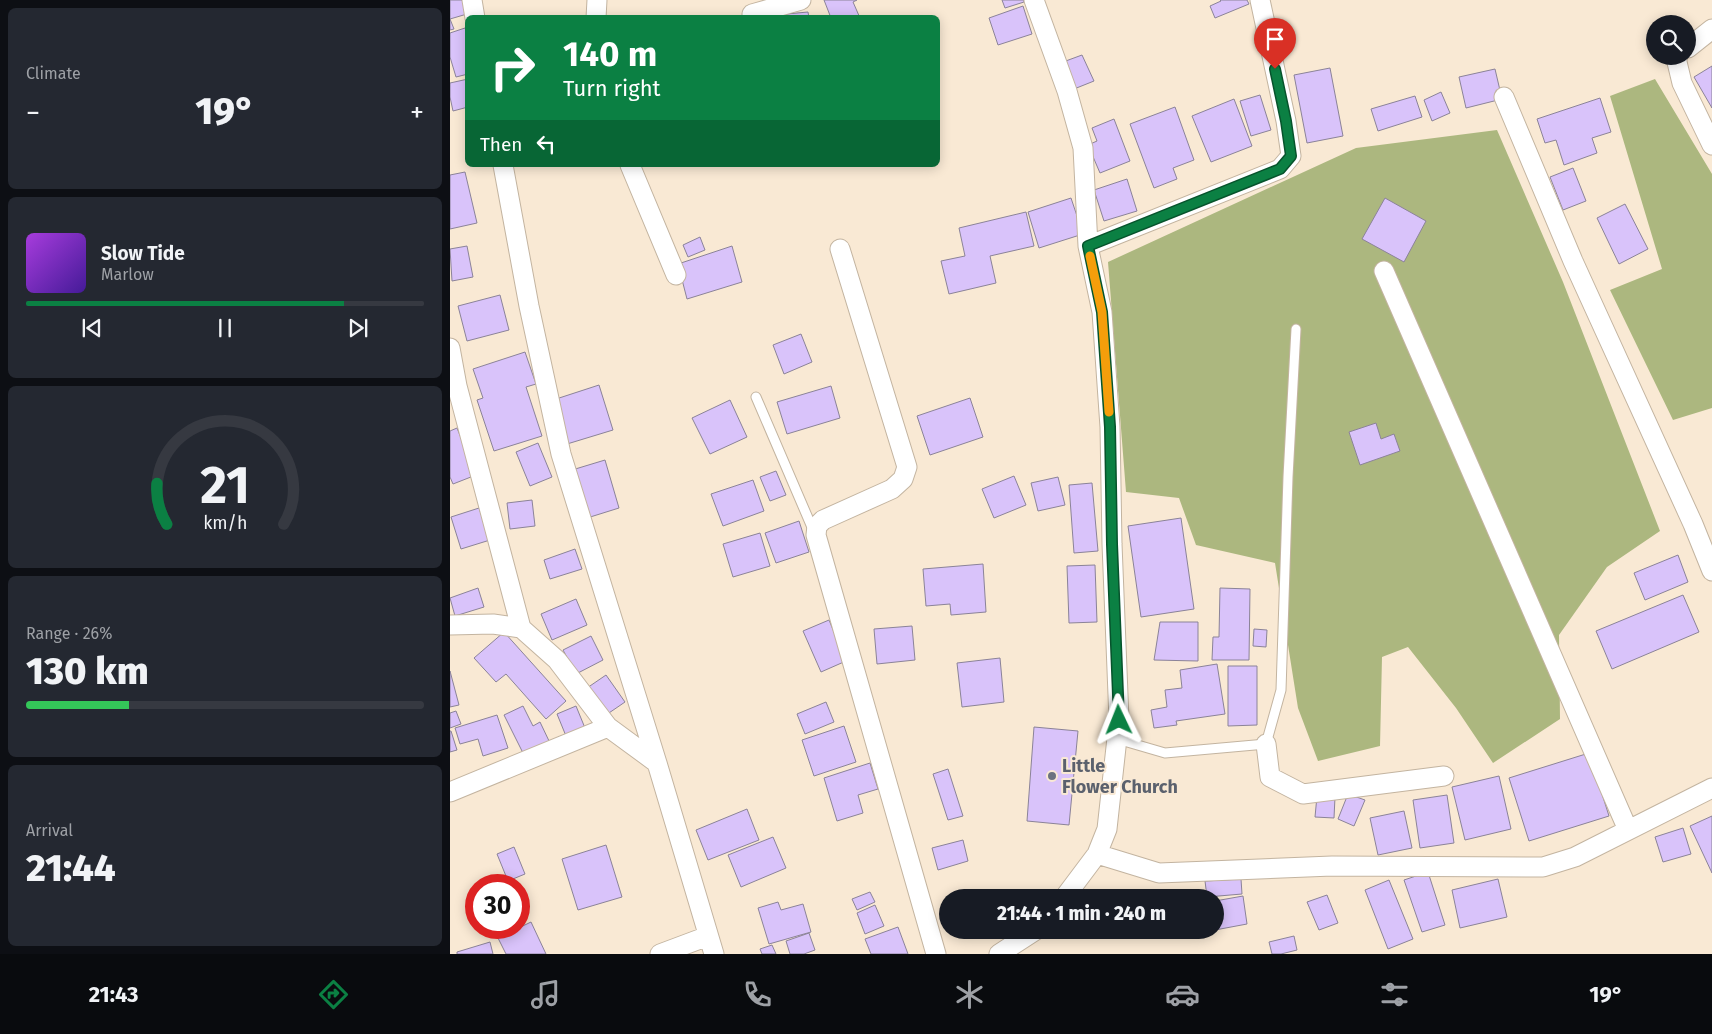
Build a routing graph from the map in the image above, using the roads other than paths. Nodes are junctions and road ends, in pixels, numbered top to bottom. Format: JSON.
{"nodes":[{"id":1,"x":472,"y":0,"type":"edge"},
{"id":2,"x":597,"y":0,"type":"edge"},
{"id":3,"x":800,"y":0,"type":"edge"},
{"id":4,"x":1034,"y":0,"type":"edge"},
{"id":5,"x":1260,"y":0,"type":"edge"},
{"id":6,"x":751,"y":10,"type":"edge"},
{"id":7,"x":474,"y":15,"type":"edge"},
{"id":8,"x":596,"y":15,"type":"edge"},
{"id":9,"x":1712,"y":29,"type":"edge"},
{"id":10,"x":1696,"y":42,"type":"edge"},
{"id":11,"x":1678,"y":65,"type":"edge"},
{"id":12,"x":1504,"y":97,"type":"dead end"},
{"id":13,"x":1712,"y":145,"type":"edge"},
{"id":14,"x":503,"y":167,"type":"edge"},
{"id":15,"x":631,"y":167,"type":"edge"},
{"id":16,"x":1088,"y":246,"type":"junction"},
{"id":17,"x":840,"y":248,"type":"dead end"},
{"id":18,"x":1384,"y":271,"type":"dead end"},
{"id":19,"x":676,"y":275,"type":"dead end"},
{"id":20,"x":1296,"y":329,"type":"dead end"},
{"id":21,"x":450,"y":348,"type":"edge"},
{"id":22,"x":756,"y":397,"type":"dead end"},
{"id":23,"x":816,"y":535,"type":"junction"},
{"id":24,"x":1712,"y":570,"type":"edge"},
{"id":25,"x":450,"y":625,"type":"edge"},
{"id":26,"x":521,"y":628,"type":"junction"},
{"id":27,"x":608,"y":727,"type":"junction"},
{"id":28,"x":1117,"y":739,"type":"junction"},
{"id":29,"x":1266,"y":744,"type":"junction"},
{"id":30,"x":657,"y":763,"type":"junction"},
{"id":31,"x":1444,"y":776,"type":"dead end"},
{"id":32,"x":1712,"y":788,"type":"edge"},
{"id":33,"x":450,"y":792,"type":"edge"},
{"id":34,"x":1628,"y":830,"type":"junction"},
{"id":35,"x":1097,"y":854,"type":"junction"},
{"id":36,"x":1071,"y":889,"type":"edge"},
{"id":37,"x":708,"y":936,"type":"junction"},
{"id":38,"x":1022,"y":939,"type":"edge"},
{"id":39,"x":660,"y":954,"type":"edge"},
{"id":40,"x":714,"y":954,"type":"edge"},
{"id":41,"x":936,"y":954,"type":"edge"},
{"id":42,"x":999,"y":954,"type":"edge"}],
"edges":[{"from":1,"to":7,"type":"street"},
{"from":2,"to":8,"type":"street"},
{"from":3,"to":6,"type":"street"},
{"from":4,"to":16,"type":"street"},
{"from":5,"to":16,"type":"street"},
{"from":9,"to":10,"type":"street"},
{"from":11,"to":13,"type":"street"},
{"from":12,"to":24,"type":"street"},
{"from":14,"to":30,"type":"street"},
{"from":15,"to":19,"type":"street"},
{"from":16,"to":28,"type":"street"},
{"from":17,"to":23,"type":"street"},
{"from":18,"to":34,"type":"street"},
{"from":20,"to":29,"type":"lane"},
{"from":21,"to":26,"type":"street"},
{"from":22,"to":23,"type":"lane"},
{"from":23,"to":41,"type":"street"},
{"from":25,"to":26,"type":"street"},
{"from":26,"to":27,"type":"street"},
{"from":27,"to":30,"type":"street"},
{"from":27,"to":33,"type":"street"},
{"from":28,"to":29,"type":"lane"},
{"from":28,"to":35,"type":"street"},
{"from":29,"to":31,"type":"street"},
{"from":30,"to":37,"type":"street"},
{"from":32,"to":34,"type":"street"},
{"from":34,"to":35,"type":"street"},
{"from":35,"to":36,"type":"street"},
{"from":37,"to":39,"type":"street"},
{"from":37,"to":40,"type":"street"},
{"from":38,"to":42,"type":"street"}]}
